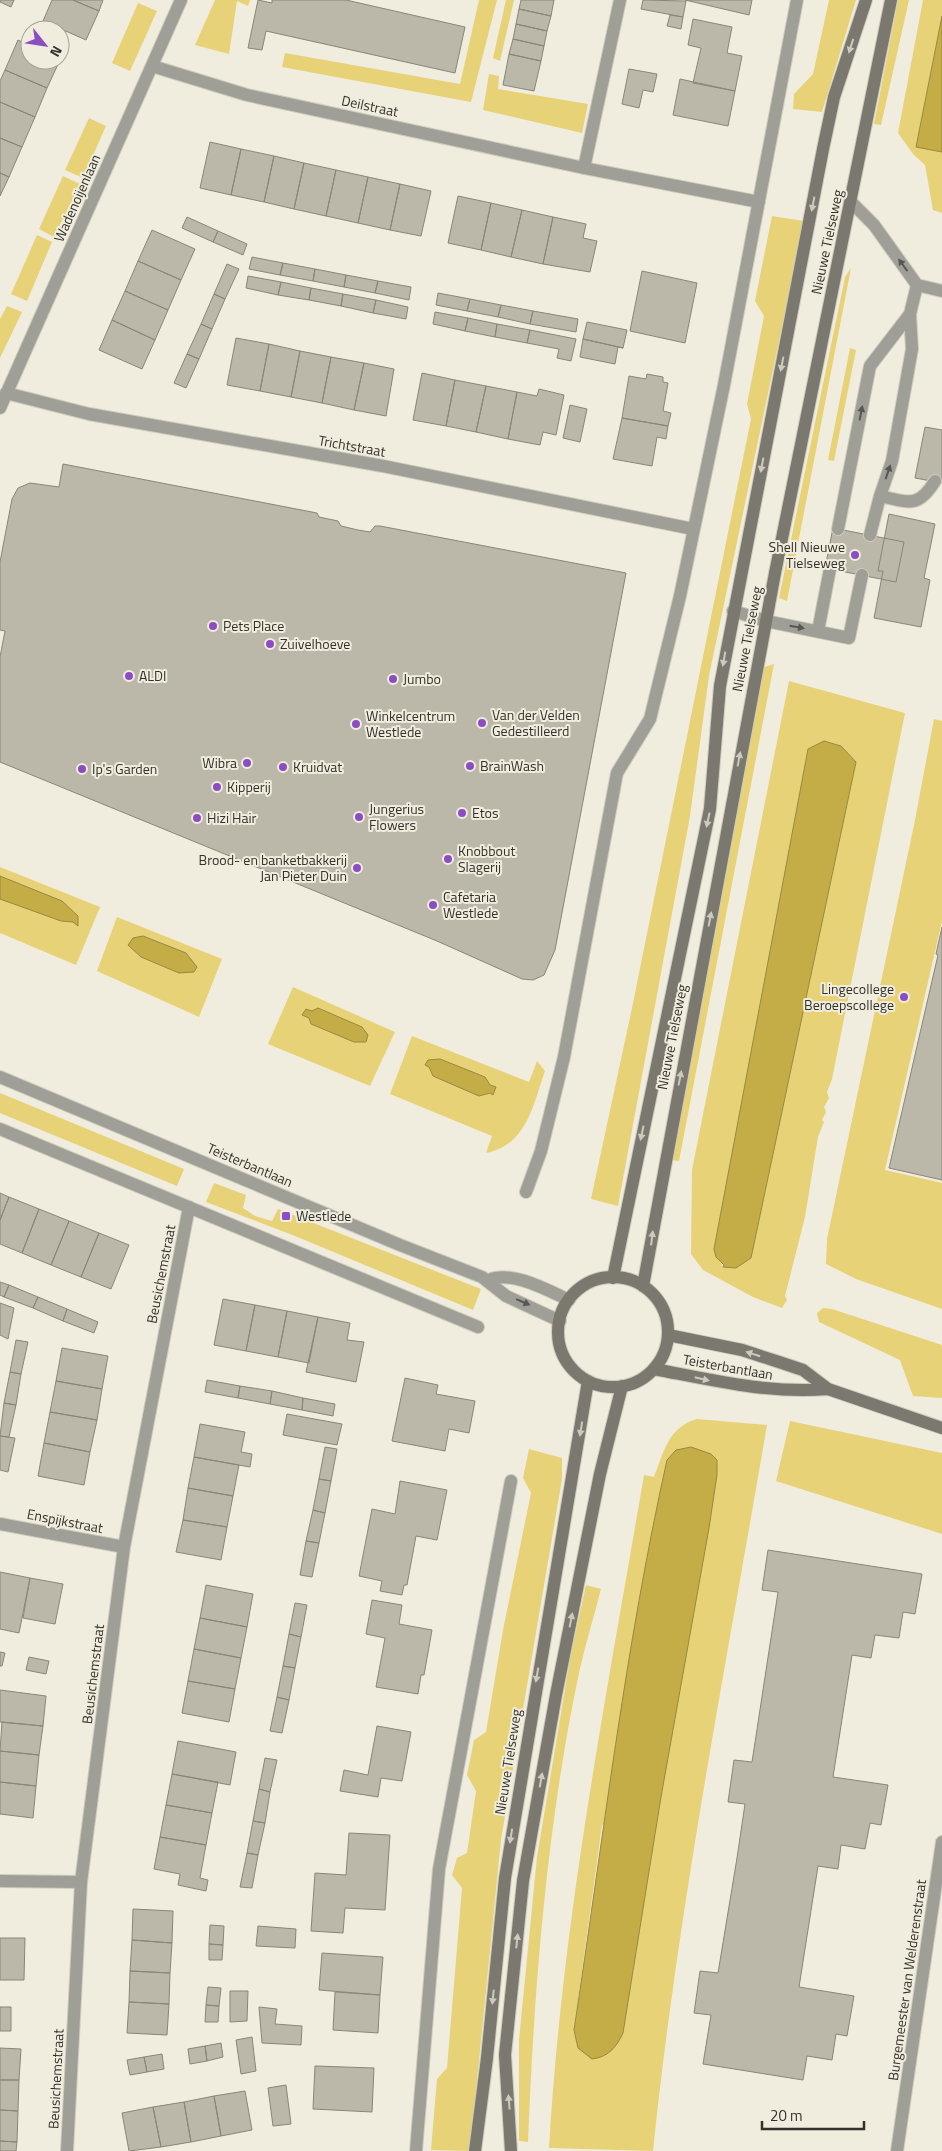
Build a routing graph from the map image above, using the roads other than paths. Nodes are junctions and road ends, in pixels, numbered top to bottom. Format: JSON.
{"nodes":[{"id":1,"x":181,"y":0,"type":"edge"},
{"id":2,"x":620,"y":0,"type":"edge"},
{"id":3,"x":797,"y":0,"type":"edge"},
{"id":4,"x":866,"y":0,"type":"edge"},
{"id":5,"x":891,"y":0,"type":"edge"},
{"id":6,"x":152,"y":66,"type":"junction"},
{"id":7,"x":584,"y":168,"type":"junction"},
{"id":8,"x":759,"y":202,"type":"junction"},
{"id":9,"x":851,"y":202,"type":"junction"},
{"id":10,"x":917,"y":285,"type":"junction"},
{"id":11,"x":942,"y":291,"type":"edge"},
{"id":12,"x":910,"y":314,"type":"junction"},
{"id":13,"x":6,"y":393,"type":"junction"},
{"id":14,"x":0,"y":408,"type":"edge"},
{"id":15,"x":935,"y":481,"type":"dead end"},
{"id":16,"x":880,"y":496,"type":"junction"},
{"id":17,"x":693,"y":528,"type":"junction"},
{"id":18,"x":838,"y":530,"type":"dead end"},
{"id":19,"x":870,"y":535,"type":"dead end"},
{"id":20,"x":830,"y":569,"type":"dead end"},
{"id":21,"x":862,"y":575,"type":"dead end"},
{"id":22,"x":733,"y":611,"type":"junction"},
{"id":23,"x":766,"y":621,"type":"junction"},
{"id":24,"x":818,"y":631,"type":"junction"},
{"id":25,"x":0,"y":1077,"type":"edge"},
{"id":26,"x":0,"y":1129,"type":"edge"},
{"id":27,"x":526,"y":1192,"type":"dead end"},
{"id":28,"x":189,"y":1207,"type":"junction"},
{"id":29,"x":613,"y":1278,"type":"junction"},
{"id":30,"x":489,"y":1280,"type":"junction"},
{"id":31,"x":643,"y":1286,"type":"junction"},
{"id":32,"x":569,"y":1300,"type":"junction"},
{"id":33,"x":560,"y":1321,"type":"junction"},
{"id":34,"x":478,"y":1327,"type":"dead end"},
{"id":35,"x":668,"y":1334,"type":"junction"},
{"id":36,"x":654,"y":1369,"type":"junction"},
{"id":37,"x":588,"y":1381,"type":"junction"},
{"id":38,"x":622,"y":1386,"type":"junction"},
{"id":39,"x":828,"y":1389,"type":"junction"},
{"id":40,"x":942,"y":1428,"type":"edge"},
{"id":41,"x":511,"y":1482,"type":"dead end"},
{"id":42,"x":0,"y":1524,"type":"edge"},
{"id":43,"x":124,"y":1547,"type":"junction"},
{"id":44,"x":942,"y":1842,"type":"edge"},
{"id":45,"x":940,"y":1874,"type":"edge"},
{"id":46,"x":0,"y":1881,"type":"edge"},
{"id":47,"x":81,"y":1882,"type":"junction"},
{"id":48,"x":68,"y":2151,"type":"edge"},
{"id":49,"x":416,"y":2151,"type":"edge"},
{"id":50,"x":475,"y":2151,"type":"edge"},
{"id":51,"x":511,"y":2151,"type":"edge"},
{"id":52,"x":897,"y":2151,"type":"edge"}],
"edges":[{"from":1,"to":6,"type":"street","name":"Wadenoijenlaan"},
{"from":2,"to":7,"type":"street"},
{"from":3,"to":8,"type":"street"},
{"from":4,"to":22,"type":"main road","name":"Nieuwe Tielseweg","one_way":true},
{"from":5,"to":9,"type":"main road","name":"Nieuwe Tielseweg"},
{"from":6,"to":7,"type":"street","name":"Deilstraat"},
{"from":6,"to":13,"type":"street","name":"Wadenoijenlaan"},
{"from":7,"to":8,"type":"street","name":"Deilstraat"},
{"from":8,"to":17,"type":"street"},
{"from":10,"to":9,"type":"street","one_way":true},
{"from":9,"to":23,"type":"main road","name":"Nieuwe Tielseweg"},
{"from":10,"to":11,"type":"street"},
{"from":10,"to":12,"type":"street"},
{"from":16,"to":12,"type":"street","one_way":true},
{"from":18,"to":12,"type":"street","one_way":true},
{"from":13,"to":14,"type":"street","name":"Wadenoijenlaan"},
{"from":13,"to":17,"type":"street","name":"Trichtstraat"},
{"from":15,"to":16,"type":"street"},
{"from":16,"to":19,"type":"street"},
{"from":17,"to":27,"type":"street"},
{"from":20,"to":24,"type":"street"},
{"from":21,"to":24,"type":"street"},
{"from":22,"to":23,"type":"street"},
{"from":22,"to":29,"type":"main road","name":"Nieuwe Tielseweg","one_way":true},
{"from":23,"to":24,"type":"street","one_way":true},
{"from":31,"to":23,"type":"main road","name":"Nieuwe Tielseweg","one_way":true},
{"from":25,"to":30,"type":"street","name":"Teisterbantlaan"},
{"from":26,"to":28,"type":"street"},
{"from":28,"to":34,"type":"street"},
{"from":28,"to":43,"type":"street","name":"Beusichemstraat"},
{"from":29,"to":31,"type":"main road"},
{"from":29,"to":32,"type":"main road"},
{"from":30,"to":32,"type":"street","name":"Teisterbantlaan"},
{"from":30,"to":33,"type":"street","name":"Teisterbantlaan","one_way":true},
{"from":31,"to":35,"type":"main road"},
{"from":32,"to":33,"type":"main road"},
{"from":33,"to":37,"type":"main road"},
{"from":35,"to":36,"type":"main road"},
{"from":39,"to":35,"type":"main road","name":"Teisterbantlaan","one_way":true},
{"from":36,"to":38,"type":"main road"},
{"from":36,"to":39,"type":"main road","name":"Teisterbantlaan","one_way":true},
{"from":37,"to":38,"type":"main road"},
{"from":37,"to":50,"type":"main road","name":"Nieuwe Tielseweg","one_way":true},
{"from":51,"to":38,"type":"main road","one_way":true},
{"from":39,"to":40,"type":"main road","name":"Teisterbantlaan"},
{"from":41,"to":49,"type":"street"},
{"from":42,"to":43,"type":"street","name":"Enspijkstraat"},
{"from":43,"to":47,"type":"street","name":"Beusichemstraat"},
{"from":44,"to":45,"type":"street","name":"Burgemeester van Welderenstraat"},
{"from":45,"to":52,"type":"street","name":"Burgemeester van Welderenstraat"},
{"from":46,"to":47,"type":"street"},
{"from":47,"to":48,"type":"street","name":"Beusichemstraat"}]}
